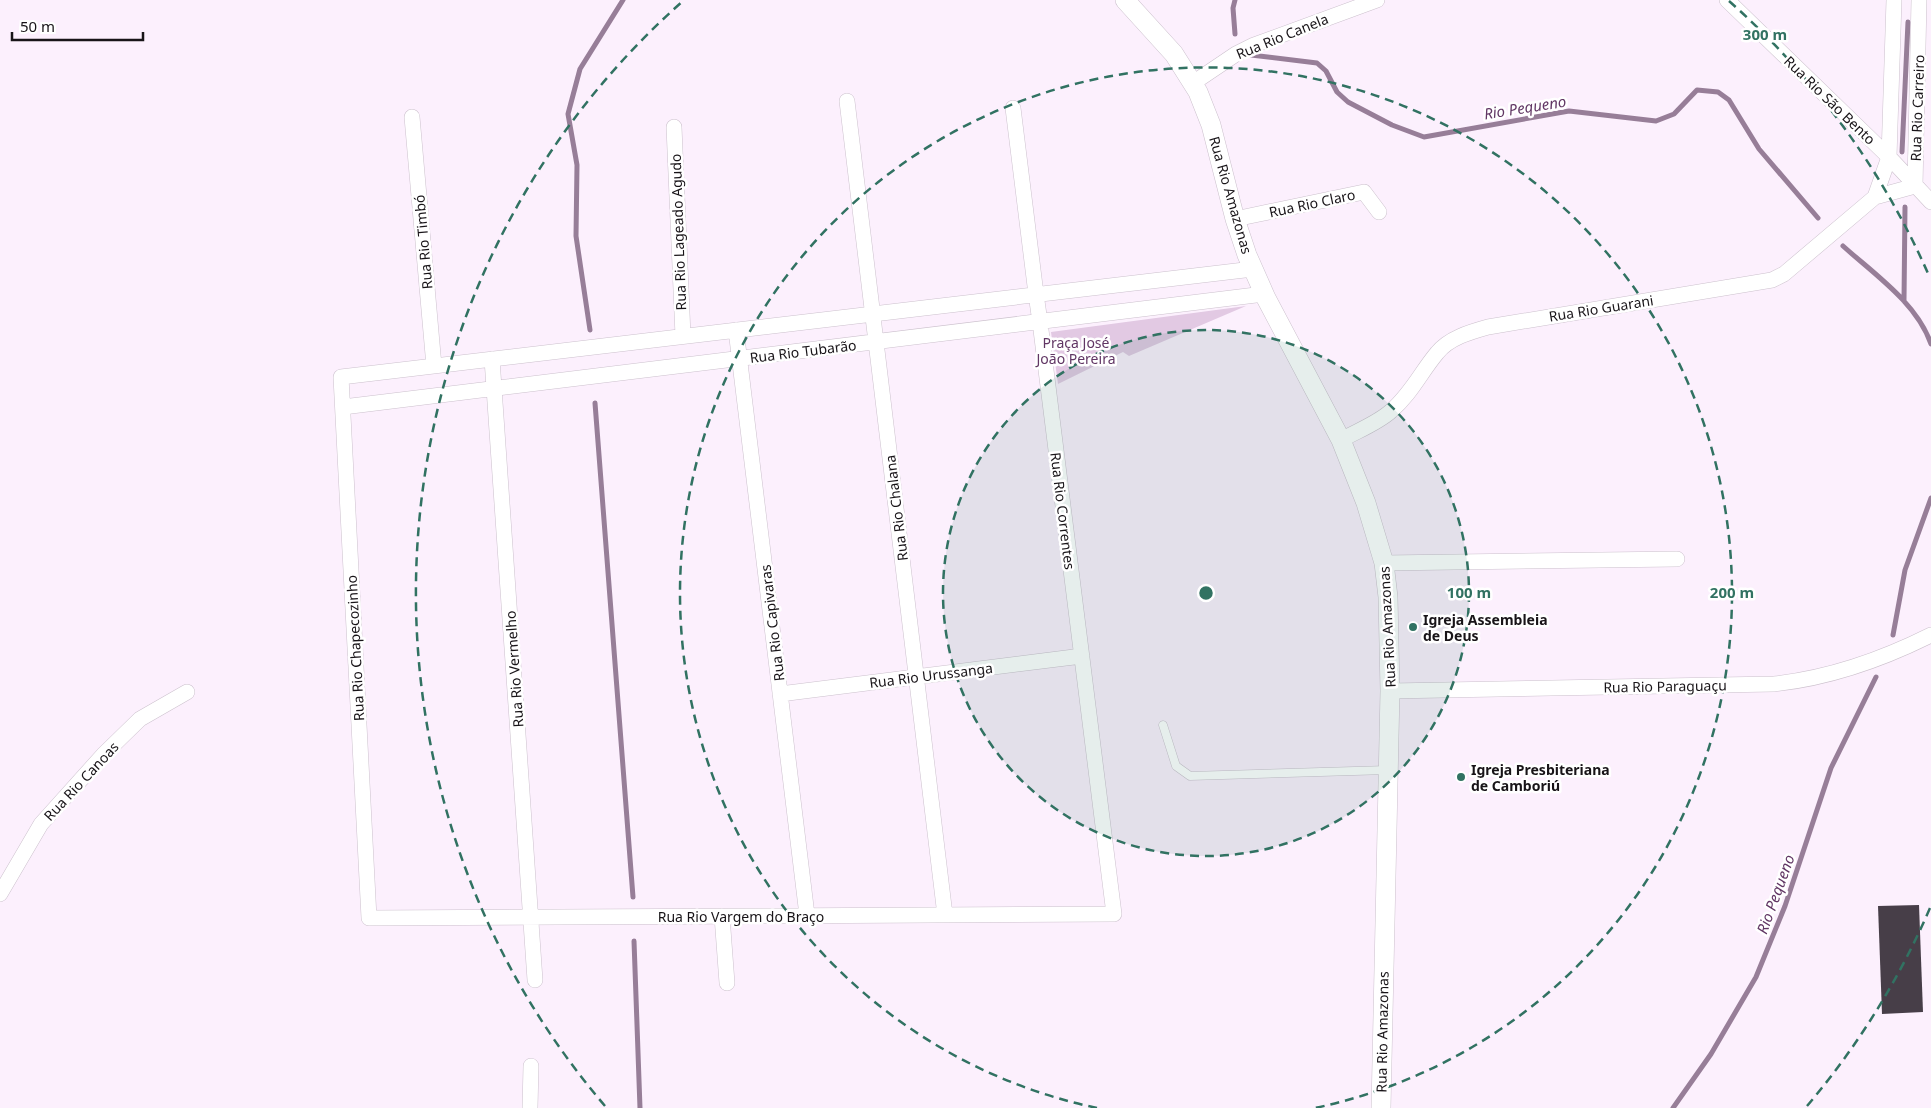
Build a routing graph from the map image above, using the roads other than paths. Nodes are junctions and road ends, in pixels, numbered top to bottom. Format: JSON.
{"nodes":[{"id":1,"x":1125,"y":0,"type":"edge"},
{"id":2,"x":1377,"y":0,"type":"edge"},
{"id":3,"x":1727,"y":0,"type":"edge"},
{"id":4,"x":1894,"y":0,"type":"edge"},
{"id":5,"x":1915,"y":0,"type":"edge"},
{"id":6,"x":1920,"y":0,"type":"edge"},
{"id":7,"x":1931,"y":0,"type":"edge"},
{"id":8,"x":1193,"y":83,"type":"junction"},
{"id":9,"x":847,"y":101,"type":"dead end"},
{"id":10,"x":1013,"y":108,"type":"dead end"},
{"id":11,"x":412,"y":118,"type":"dead end"},
{"id":12,"x":674,"y":126,"type":"dead end"},
{"id":13,"x":1889,"y":157,"type":"junction"},
{"id":14,"x":1915,"y":186,"type":"junction"},
{"id":15,"x":1875,"y":197,"type":"junction"},
{"id":16,"x":1931,"y":202,"type":"edge"},
{"id":17,"x":1379,"y":212,"type":"dead end"},
{"id":18,"x":1235,"y":219,"type":"junction"},
{"id":19,"x":1253,"y":269,"type":"junction"},
{"id":20,"x":1036,"y":294,"type":"junction"},
{"id":21,"x":1264,"y":294,"type":"junction"},
{"id":22,"x":873,"y":314,"type":"junction"},
{"id":23,"x":1040,"y":322,"type":"junction"},
{"id":24,"x":736,"y":330,"type":"junction"},
{"id":25,"x":682,"y":336,"type":"junction"},
{"id":26,"x":876,"y":342,"type":"junction"},
{"id":27,"x":492,"y":359,"type":"junction"},
{"id":28,"x":740,"y":359,"type":"junction"},
{"id":29,"x":434,"y":366,"type":"junction"},
{"id":30,"x":341,"y":377,"type":"joint"},
{"id":31,"x":494,"y":389,"type":"junction"},
{"id":32,"x":343,"y":407,"type":"junction"},
{"id":33,"x":1341,"y":440,"type":"junction"},
{"id":34,"x":1677,"y":559,"type":"dead end"},
{"id":35,"x":1384,"y":563,"type":"junction"},
{"id":36,"x":1931,"y":635,"type":"edge"},
{"id":37,"x":1082,"y":656,"type":"junction"},
{"id":38,"x":916,"y":677,"type":"junction"},
{"id":39,"x":1390,"y":691,"type":"junction"},
{"id":40,"x":187,"y":692,"type":"dead end"},
{"id":41,"x":780,"y":694,"type":"junction"},
{"id":42,"x":1163,"y":725,"type":"dead end"},
{"id":43,"x":1388,"y":770,"type":"junction"},
{"id":44,"x":0,"y":894,"type":"edge"},
{"id":45,"x":1114,"y":914,"type":"joint"},
{"id":46,"x":807,"y":915,"type":"junction"},
{"id":47,"x":946,"y":915,"type":"junction"},
{"id":48,"x":722,"y":916,"type":"junction"},
{"id":49,"x":531,"y":917,"type":"junction"},
{"id":50,"x":369,"y":918,"type":"joint"},
{"id":51,"x":535,"y":980,"type":"dead end"},
{"id":52,"x":726,"y":982,"type":"dead end"},
{"id":53,"x":530,"y":1066,"type":"dead end"},
{"id":54,"x":530,"y":1108,"type":"edge"},
{"id":55,"x":1381,"y":1108,"type":"edge"}],
"edges":[{"from":1,"to":8,"type":"street","name":"Rua Rio Amazonas"},
{"from":2,"to":8,"type":"street","name":"Rua Rio Canela"},
{"from":3,"to":13,"type":"street","name":"Rua Rio São Bento"},
{"from":4,"to":13,"type":"street","name":"Rua Rio Carreiro"},
{"from":5,"to":6,"type":"street"},
{"from":6,"to":7,"type":"street"},
{"from":6,"to":14,"type":"street","name":"Rua Rio Carreiro"},
{"from":8,"to":18,"type":"street","name":"Rua Rio Amazonas"},
{"from":9,"to":22,"type":"street","name":"Rua Rio Chalana"},
{"from":10,"to":20,"type":"street","name":"Rua Rio Correntes"},
{"from":11,"to":29,"type":"street","name":"Rua Rio Timbó"},
{"from":12,"to":25,"type":"street","name":"Rua Rio Lageado Agudo"},
{"from":13,"to":14,"type":"street","name":"Rua Rio São Bento"},
{"from":13,"to":15,"type":"street"},
{"from":14,"to":15,"type":"street","name":"Rua Rio Guarani"},
{"from":14,"to":16,"type":"street","name":"Rua Rio São Bento"},
{"from":15,"to":33,"type":"street","name":"Rua Rio Guarani"},
{"from":17,"to":18,"type":"street","name":"Rua Rio Claro"},
{"from":18,"to":19,"type":"street","name":"Rua Rio Amazonas"},
{"from":19,"to":20,"type":"street","name":"Rua Rio Tubarão"},
{"from":19,"to":21,"type":"street","name":"Rua Rio Amazonas"},
{"from":20,"to":22,"type":"street","name":"Rua Rio Tubarão"},
{"from":20,"to":23,"type":"street","name":"Rua Rio Correntes"},
{"from":21,"to":23,"type":"street","name":"Rua Rio Tubarão"},
{"from":21,"to":33,"type":"street","name":"Rua Rio Amazonas"},
{"from":22,"to":24,"type":"street","name":"Rua Rio Tubarão"},
{"from":22,"to":26,"type":"street","name":"Rua Rio Chalana"},
{"from":23,"to":26,"type":"street","name":"Rua Rio Tubarão"},
{"from":23,"to":37,"type":"street","name":"Rua Rio Correntes"},
{"from":24,"to":25,"type":"street","name":"Rua Rio Tubarão"},
{"from":24,"to":28,"type":"street","name":"Rua Rio Capivaras"},
{"from":25,"to":27,"type":"street","name":"Rua Rio Tubarão"},
{"from":26,"to":28,"type":"street","name":"Rua Rio Tubarão"},
{"from":26,"to":38,"type":"street","name":"Rua Rio Chalana"},
{"from":27,"to":29,"type":"street","name":"Rua Rio Tubarão"},
{"from":27,"to":31,"type":"street","name":"Rua Rio Vermelho"},
{"from":28,"to":31,"type":"street","name":"Rua Rio Tubarão"},
{"from":28,"to":41,"type":"street","name":"Rua Rio Capivaras"},
{"from":29,"to":30,"type":"street","name":"Rua Rio Tubarão"},
{"from":30,"to":32,"type":"street","name":"Rua Rio Chapecozinho"},
{"from":31,"to":32,"type":"street","name":"Rua Rio Tubarão"},
{"from":31,"to":49,"type":"street","name":"Rua Rio Vermelho"},
{"from":32,"to":50,"type":"street","name":"Rua Rio Chapecozinho"},
{"from":33,"to":35,"type":"street","name":"Rua Rio Amazonas"},
{"from":34,"to":35,"type":"street"},
{"from":35,"to":39,"type":"street","name":"Rua Rio Amazonas"},
{"from":36,"to":39,"type":"street","name":"Rua Rio Paraguaçu"},
{"from":37,"to":38,"type":"street","name":"Rua Rio Urussanga"},
{"from":37,"to":45,"type":"street","name":"Rua Rio Correntes"},
{"from":38,"to":41,"type":"street","name":"Rua Rio Urussanga"},
{"from":38,"to":47,"type":"street","name":"Rua Rio Chalana"},
{"from":39,"to":43,"type":"street","name":"Rua Rio Amazonas"},
{"from":40,"to":44,"type":"street","name":"Rua Rio Canoas"},
{"from":41,"to":46,"type":"street","name":"Rua Rio Capivaras"},
{"from":42,"to":43,"type":"lane"},
{"from":43,"to":55,"type":"street","name":"Rua Rio Amazonas"},
{"from":45,"to":47,"type":"street","name":"Rua Rio Vargem do Braço"},
{"from":46,"to":47,"type":"street","name":"Rua Rio Vargem do Braço"},
{"from":46,"to":48,"type":"street","name":"Rua Rio Vargem do Braço"},
{"from":48,"to":49,"type":"street","name":"Rua Rio Vargem do Braço"},
{"from":48,"to":52,"type":"street"},
{"from":49,"to":50,"type":"street","name":"Rua Rio Vargem do Braço"},
{"from":49,"to":51,"type":"street","name":"Rua Rio Vermelho"},
{"from":53,"to":54,"type":"street"}]}
